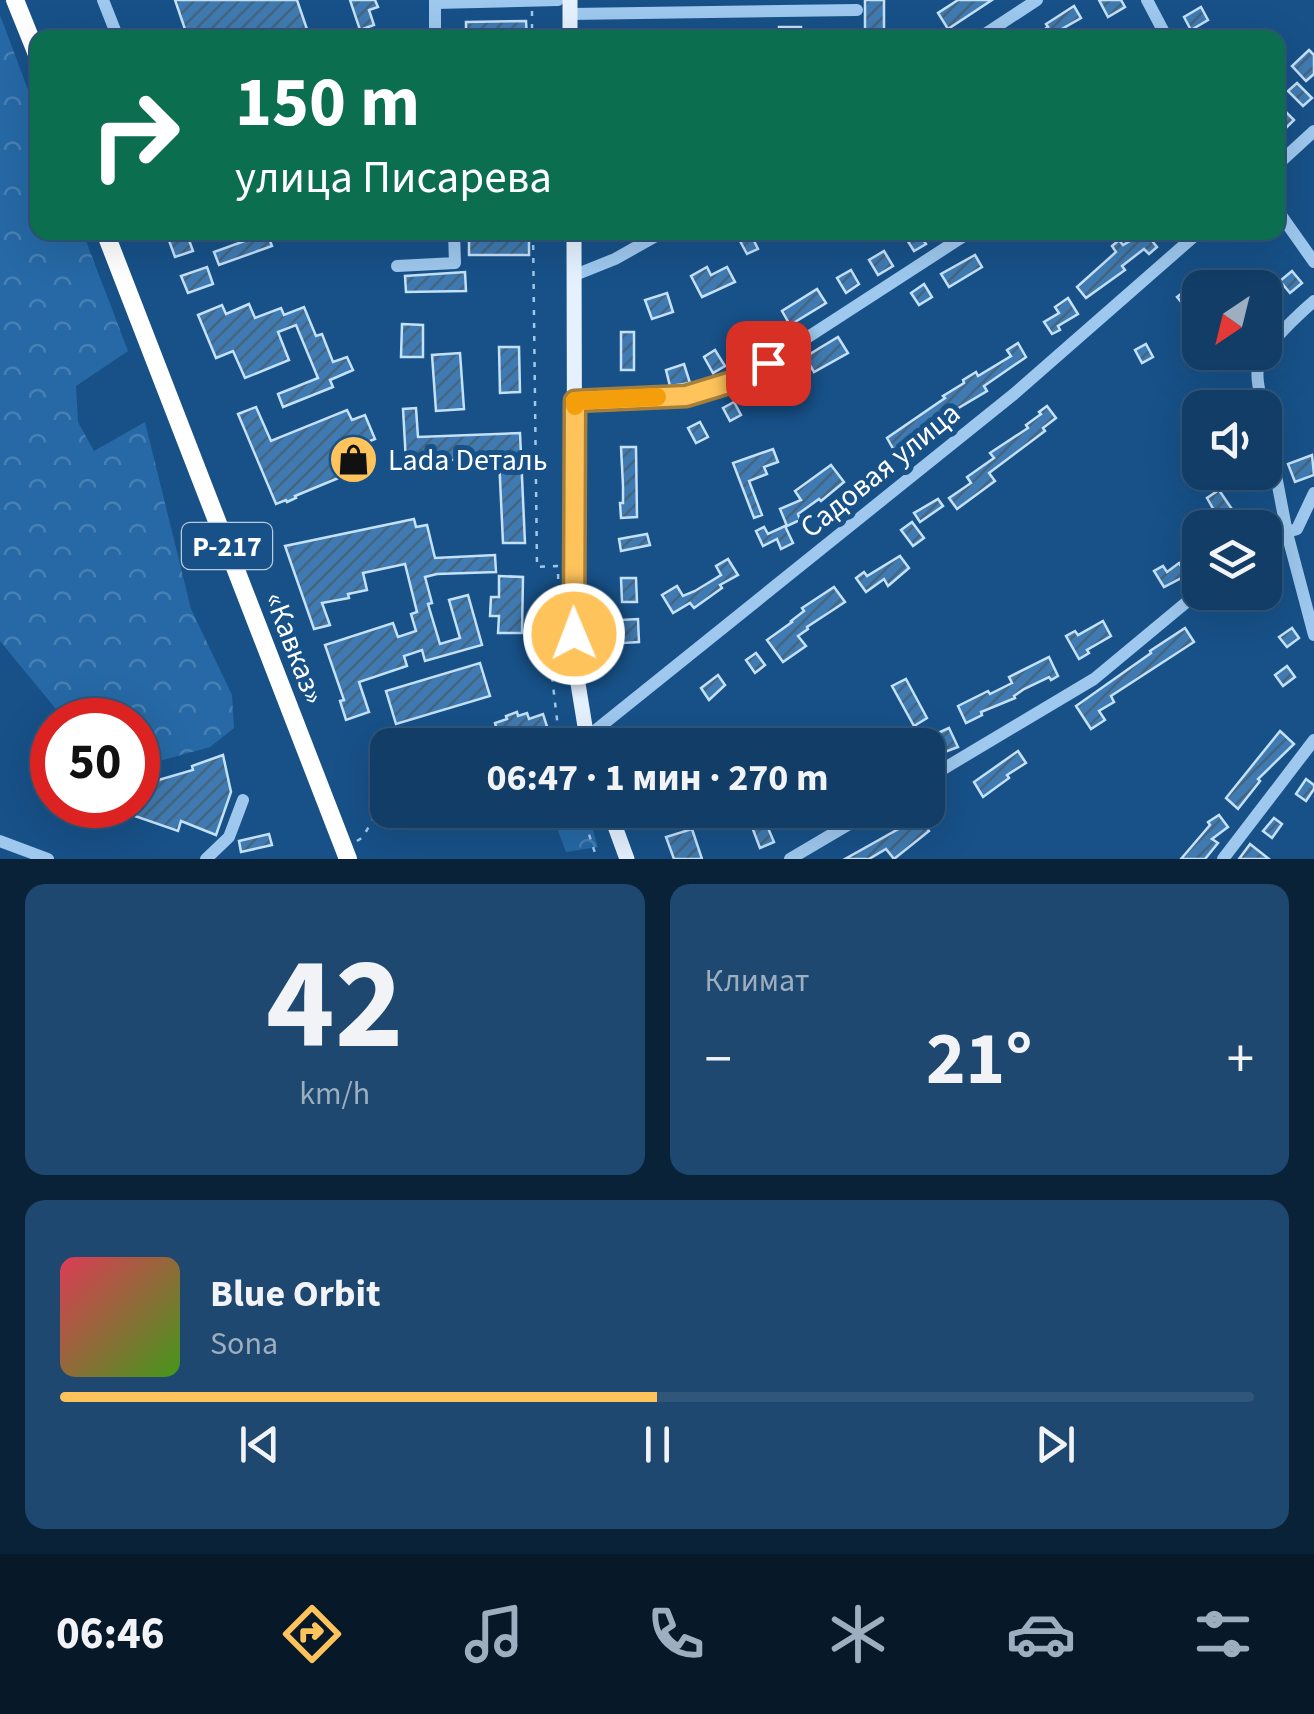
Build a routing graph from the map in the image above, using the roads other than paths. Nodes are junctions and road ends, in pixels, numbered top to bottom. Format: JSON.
{"nodes":[{"id":1,"x":16,"y":0,"type":"edge"},
{"id":2,"x":103,"y":0,"type":"edge"},
{"id":3,"x":558,"y":0,"type":"edge"},
{"id":4,"x":1038,"y":0,"type":"edge"},
{"id":5,"x":1147,"y":0,"type":"edge"},
{"id":6,"x":532,"y":1,"type":"edge"},
{"id":7,"x":435,"y":2,"type":"edge"},
{"id":8,"x":570,"y":7,"type":"edge"},
{"id":9,"x":857,"y":10,"type":"dead end"},
{"id":10,"x":115,"y":30,"type":"edge"},
{"id":11,"x":434,"y":30,"type":"edge"},
{"id":12,"x":991,"y":30,"type":"edge"},
{"id":13,"x":1163,"y":30,"type":"edge"},
{"id":14,"x":30,"y":36,"type":"edge"},
{"id":15,"x":1314,"y":131,"type":"edge"},
{"id":16,"x":1285,"y":158,"type":"edge"},
{"id":17,"x":1285,"y":221,"type":"edge"},
{"id":18,"x":109,"y":240,"type":"edge"},
{"id":19,"x":455,"y":240,"type":"edge"},
{"id":20,"x":574,"y":240,"type":"edge"},
{"id":21,"x":649,"y":240,"type":"edge"},
{"id":22,"x":958,"y":240,"type":"edge"},
{"id":23,"x":1190,"y":240,"type":"edge"},
{"id":24,"x":1314,"y":262,"type":"edge"},
{"id":25,"x":397,"y":266,"type":"dead end"},
{"id":26,"x":575,"y":275,"type":"junction"},
{"id":27,"x":1314,"y":301,"type":"edge"},
{"id":28,"x":1260,"y":390,"type":"edge"},
{"id":29,"x":575,"y":401,"type":"junction"},
{"id":30,"x":1279,"y":490,"type":"edge"},
{"id":31,"x":1314,"y":493,"type":"edge"},
{"id":32,"x":1287,"y":532,"type":"junction"},
{"id":33,"x":1282,"y":534,"type":"edge"},
{"id":34,"x":1182,"y":606,"type":"edge"},
{"id":35,"x":1314,"y":635,"type":"edge"},
{"id":36,"x":585,"y":728,"type":"edge"},
{"id":37,"x":604,"y":728,"type":"edge"},
{"id":38,"x":1314,"y":740,"type":"edge"},
{"id":39,"x":945,"y":768,"type":"edge"},
{"id":40,"x":243,"y":800,"type":"dead end"},
{"id":41,"x":617,"y":828,"type":"edge"},
{"id":42,"x":843,"y":828,"type":"edge"},
{"id":43,"x":0,"y":841,"type":"edge"},
{"id":44,"x":346,"y":854,"type":"edge"},
{"id":45,"x":48,"y":859,"type":"edge"},
{"id":46,"x":206,"y":859,"type":"edge"},
{"id":47,"x":628,"y":859,"type":"edge"},
{"id":48,"x":790,"y":859,"type":"edge"},
{"id":49,"x":1223,"y":859,"type":"edge"}],
"edges":[{"from":1,"to":14,"type":"highway"},
{"from":2,"to":10,"type":"street"},
{"from":3,"to":6,"type":"street"},
{"from":4,"to":12,"type":"street"},
{"from":5,"to":13,"type":"street"},
{"from":6,"to":7,"type":"street"},
{"from":7,"to":11,"type":"street"},
{"from":8,"to":9,"type":"street"},
{"from":15,"to":16,"type":"street"},
{"from":17,"to":24,"type":"street"},
{"from":18,"to":44,"type":"highway","name":"«Кавказ»","number":"Р-217"},
{"from":19,"to":25,"type":"street"},
{"from":20,"to":26,"type":"main road"},
{"from":21,"to":26,"type":"street"},
{"from":22,"to":29,"type":"street"},
{"from":23,"to":37,"type":"street","name":"Садовая улица"},
{"from":26,"to":29,"type":"main road"},
{"from":27,"to":28,"type":"street"},
{"from":29,"to":36,"type":"main road"},
{"from":30,"to":32,"type":"street"},
{"from":31,"to":32,"type":"street"},
{"from":32,"to":33,"type":"street"},
{"from":32,"to":35,"type":"street"},
{"from":34,"to":39,"type":"street"},
{"from":38,"to":49,"type":"street"},
{"from":40,"to":46,"type":"street"},
{"from":41,"to":47,"type":"main road"},
{"from":42,"to":48,"type":"street"},
{"from":43,"to":45,"type":"street"}]}
